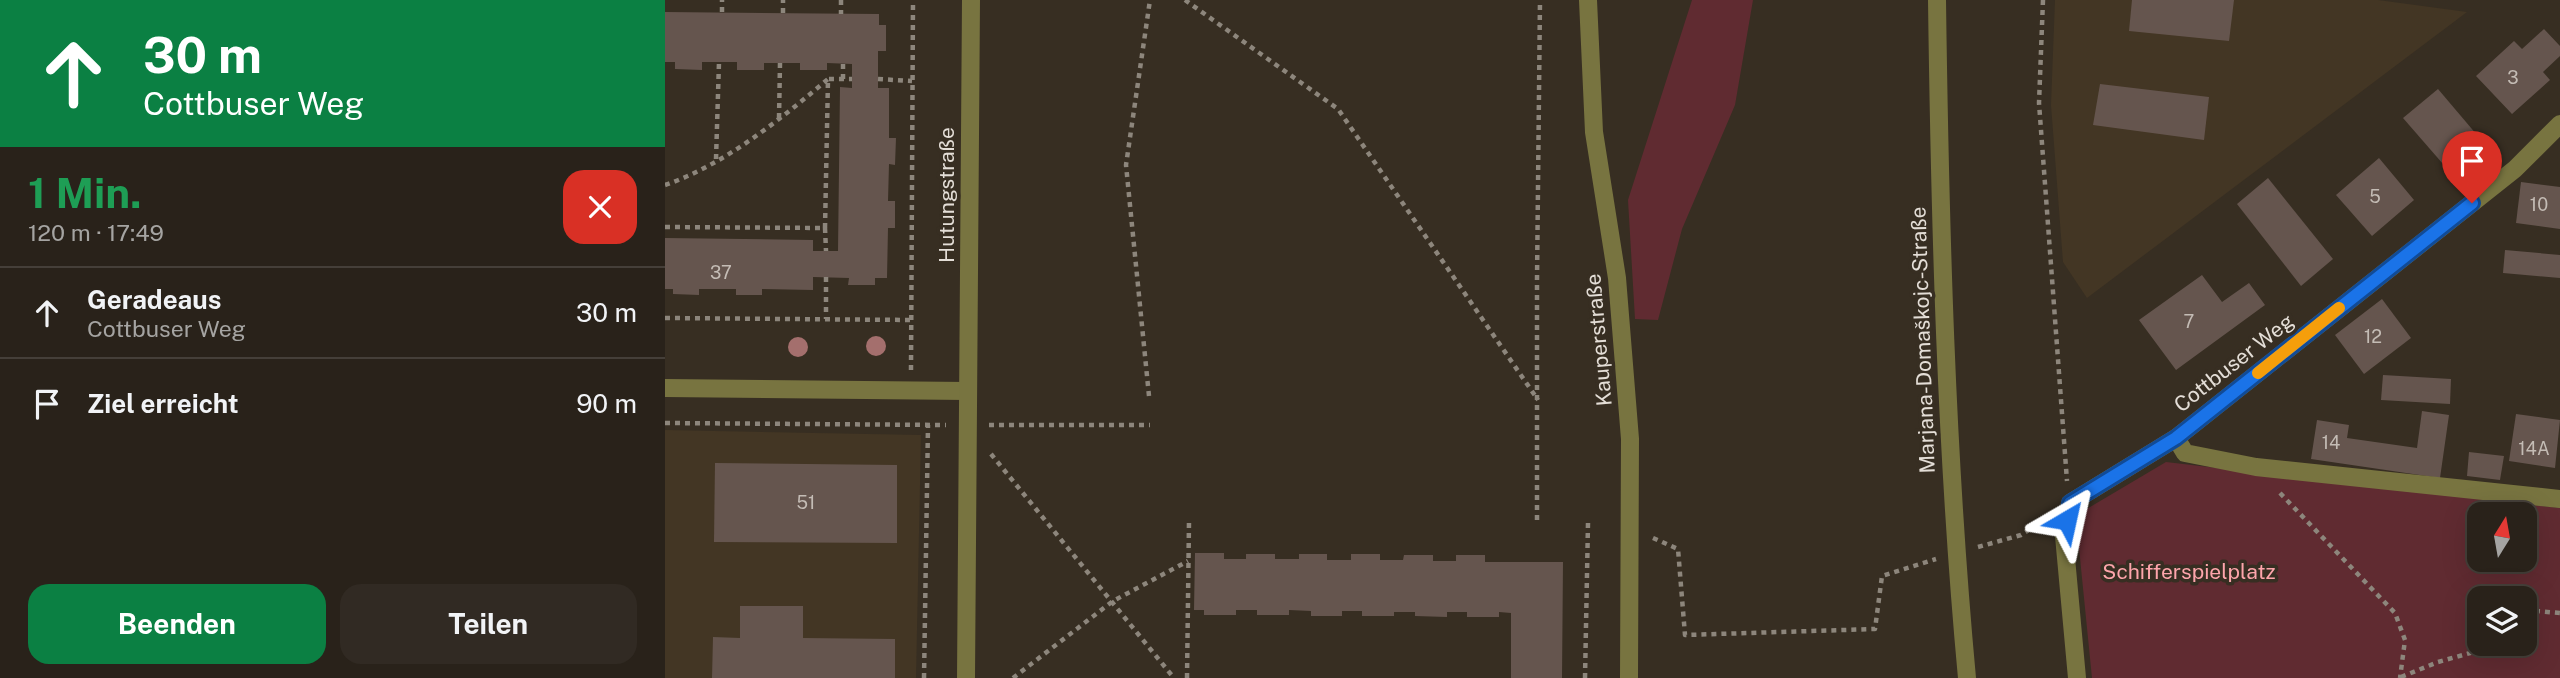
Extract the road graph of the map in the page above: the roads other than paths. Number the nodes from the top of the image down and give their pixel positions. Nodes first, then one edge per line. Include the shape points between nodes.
1 (971, 0) edge
2 (1588, 0) edge
3 (1937, 0) edge
4 (2560, 124) edge
5 (665, 388) edge
6 (968, 391) junction
7 (2176, 438) junction
8 (2560, 499) edge
9 (966, 678) edge
10 (1629, 678) edge
11 (1967, 678) edge
12 (2077, 678) edge

1 - 6 street, Hutungstraße
2 - 10 street, Kauperstraße via 1594,131 1617,278 1630,439
3 - 11 street, Marjana-Domaškojc-Straße via 1940,224 1955,553
4 - 7 street, Cottbuser Weg via 2515,169
5 - 6 street
6 - 9 street, Hutungstraße
7 - 8 street, Cottbuser Weg via 2185,453 2256,467
7 - 12 street via 2070,503 2064,536

